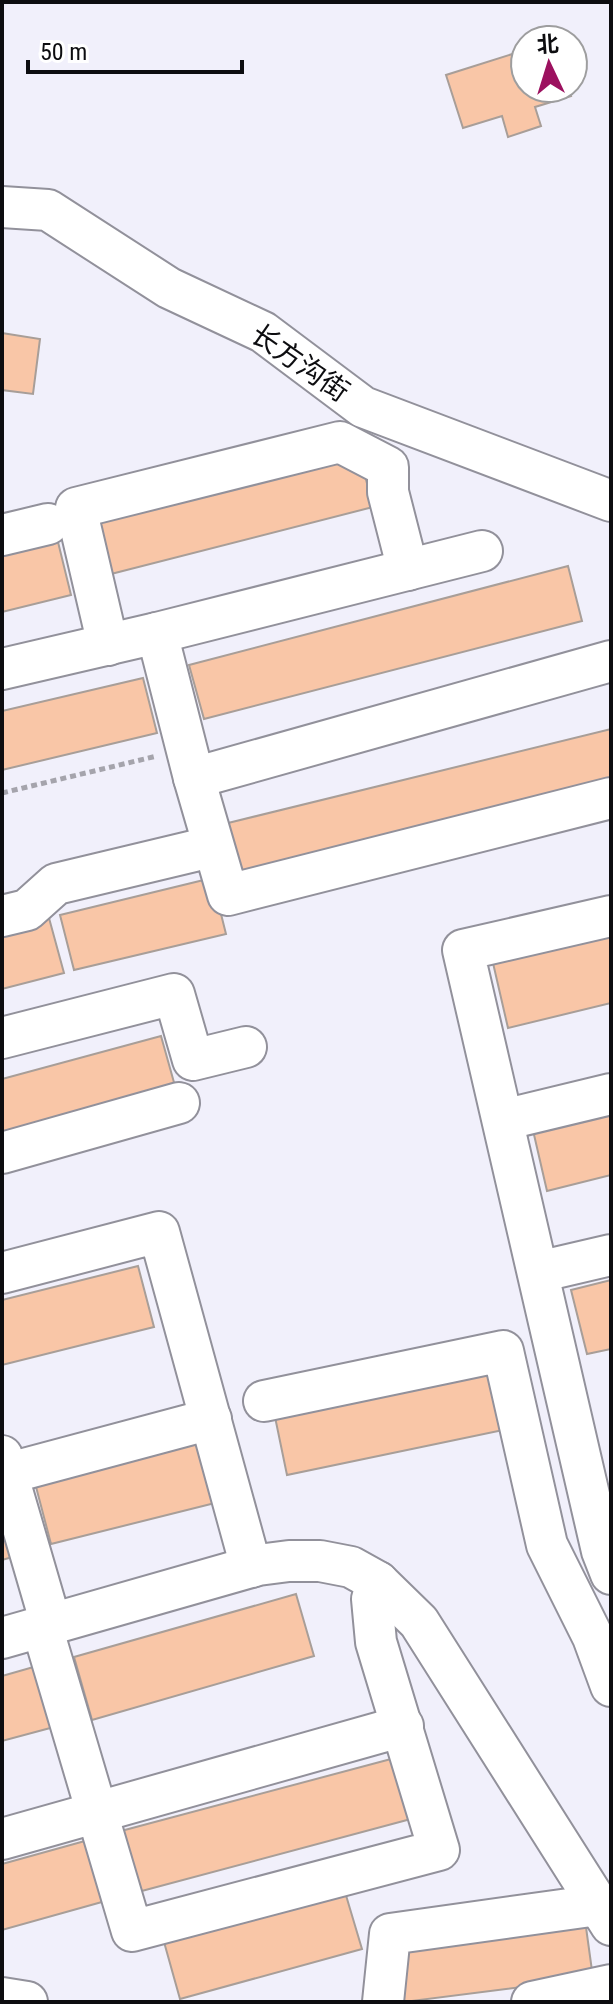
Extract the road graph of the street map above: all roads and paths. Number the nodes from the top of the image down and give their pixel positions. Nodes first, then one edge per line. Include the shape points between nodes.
1 (2, 207) edge
2 (611, 501) edge
3 (48, 524) dead end
4 (2, 535) edge
5 (482, 551) dead end
6 (408, 570) junction
7 (157, 633) junction
8 (108, 645) junction
9 (611, 661) edge
10 (2, 669) edge
11 (179, 766) junction
12 (2, 793) edge
13 (611, 798) edge
14 (194, 851) dead end
15 (2, 916) edge
16 (611, 916) edge
17 (2, 1038) edge
18 (246, 1047) dead end
19 (611, 1094) edge
20 (179, 1103) dead end
21 (503, 1120) junction
22 (2, 1153) edge
23 (611, 1255) edge
24 (538, 1272) junction
25 (2, 1273) edge
26 (264, 1401) dead end
27 (211, 1419) junction
28 (4, 1469) edge
29 (251, 1567) junction
30 (611, 1574) edge
31 (378, 1582) junction
32 (46, 1626) junction
33 (2, 1638) edge
34 (611, 1686) edge
35 (403, 1726) junction
36 (98, 1812) junction
37 (2, 1839) edge
38 (604, 1915) edge
39 (611, 1985) edge
40 (2, 1998) edge
41 (27, 2002) edge
42 (383, 2002) edge
43 (532, 2002) edge

1 - 2 street, 长方沟街 via 48,210 169,288 263,332 363,407
3 - 4 street
5 - 6 street
6 - 7 street
6 - 8 street via 388,492 388,467 340,442 76,508
7 - 8 street
7 - 11 street
8 - 10 street
9 - 11 street
11 - 12 path
11 - 13 street via 228,895
14 - 15 street via 56,884 27,910
16 - 21 street via 463,950
17 - 18 street via 174,994 193,1060
19 - 21 street
20 - 22 street
21 - 24 street
23 - 24 street
24 - 30 street
25 - 27 street via 159,1232
26 - 34 street via 503,1351 547,1545
27 - 28 street
27 - 29 street
28 - 32 street
29 - 31 street via 320,1561 351,1567
29 - 32 street
31 - 35 street via 372,1608 376,1642
31 - 38 street via 419,1622
32 - 33 street
32 - 36 street
35 - 36 street
35 - 36 street via 439,1850 132,1931
36 - 37 street
38 - 42 street via 390,1934
39 - 43 street
40 - 41 street

